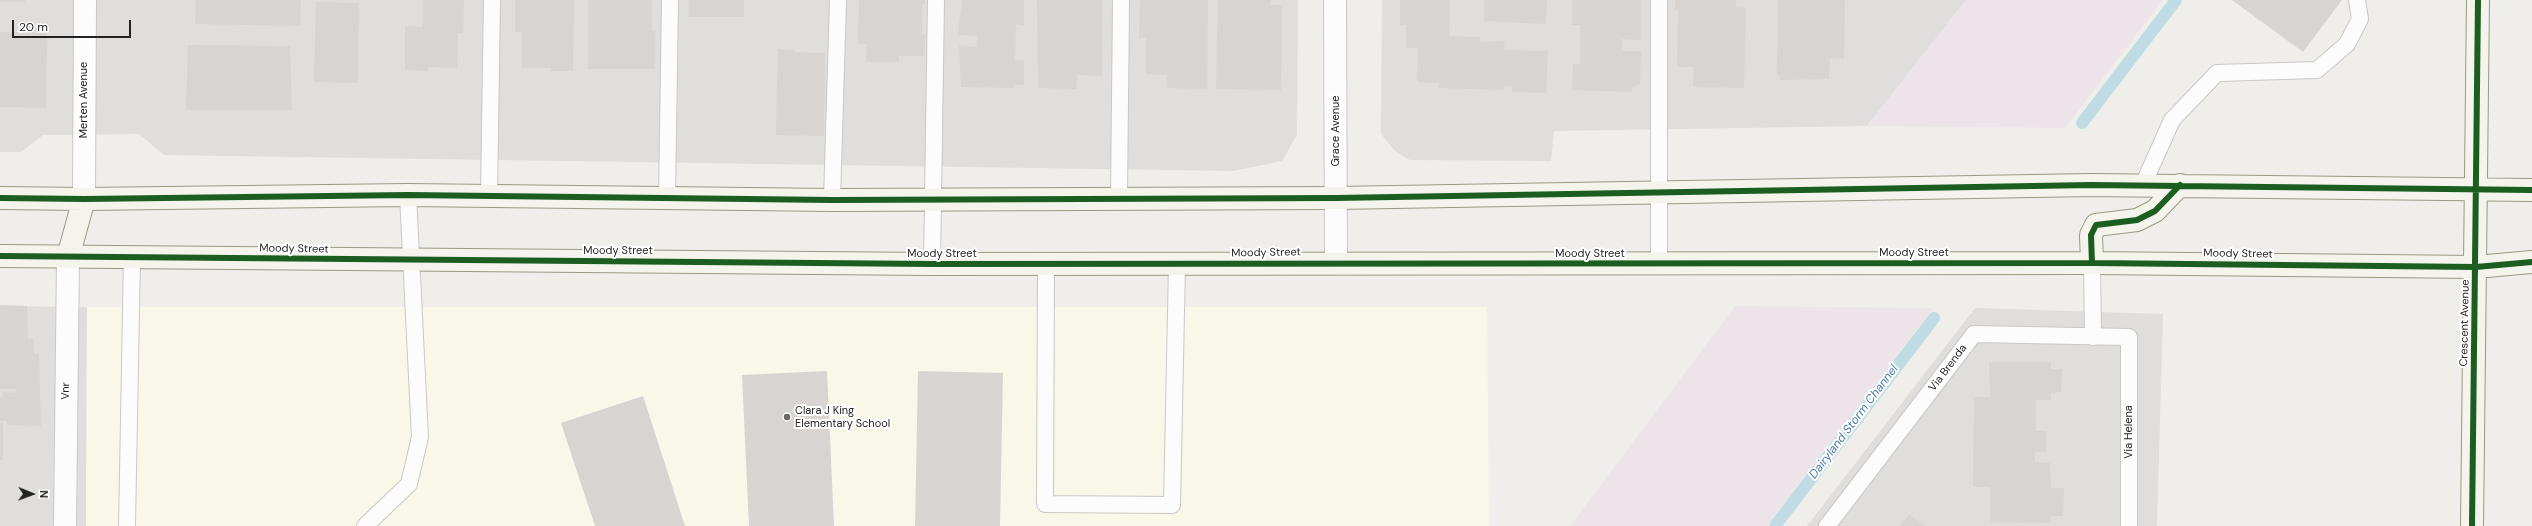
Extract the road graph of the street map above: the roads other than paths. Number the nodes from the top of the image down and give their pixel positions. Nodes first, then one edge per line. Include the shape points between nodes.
1 (85, 0) edge
2 (492, 0) edge
3 (670, 0) edge
4 (838, 0) edge
5 (936, 0) edge
6 (1121, 0) edge
7 (1335, 0) edge
8 (1659, 0) edge
9 (2357, 0) edge
10 (2478, 0) edge
11 (2143, 185) junction
12 (2180, 185) junction
13 (2477, 189) junction
14 (2532, 190) edge
15 (1658, 192) junction
16 (408, 195) junction
17 (489, 196) junction
18 (0, 198) edge
19 (668, 198) junction
20 (1119, 198) junction
21 (1336, 198) junction
22 (84, 199) junction
23 (832, 200) junction
24 (933, 200) junction
25 (0, 256) edge
26 (68, 257) junction
27 (132, 257) junction
28 (411, 260) junction
29 (1336, 262) junction
30 (2532, 262) edge
31 (2092, 263) junction
32 (932, 264) junction
33 (1046, 264) junction
34 (1177, 264) junction
35 (1659, 264) junction
36 (2476, 267) junction
37 (2092, 337) junction
38 (2129, 337) joint
39 (65, 526) edge
40 (127, 526) edge
41 (365, 526) edge
42 (1827, 526) edge
43 (2129, 526) edge
44 (2472, 526) edge

1 - 22 street, Merten Avenue
2 - 17 lane
3 - 19 lane
4 - 23 lane
5 - 24 lane
6 - 20 lane
7 - 21 street, Grace Avenue
8 - 15 lane
9 - 11 lane via 2360,19 2348,44 2317,70 2217,73 2172,120
10 - 13 main road, Crescent Avenue
11 - 12 main road
11 - 15 main road
12 - 13 main road
12 - 31 main road via 2155,211 2137,220 2096,225 2091,235
13 - 14 main road
13 - 36 main road, Crescent Avenue
15 - 21 main road
15 - 35 lane
16 - 17 main road
16 - 22 main road
16 - 28 lane
17 - 19 main road
18 - 22 main road
19 - 23 main road
20 - 21 main road
20 - 24 main road
21 - 29 street, Grace Avenue
22 - 26 main road
23 - 24 main road
24 - 32 lane
25 - 26 main road, Moody Street
26 - 27 main road, Moody Street
26 - 39 street, Vnr
27 - 28 main road, Moody Street
27 - 40 lane
28 - 32 main road, Moody Street
28 - 41 lane via 420,436 409,484
29 - 34 main road, Moody Street
29 - 35 main road, Moody Street
30 - 36 main road, Moody Street
31 - 35 main road, Moody Street
31 - 36 main road, Moody Street
31 - 37 lane
32 - 33 main road, Moody Street
33 - 34 main road, Moody Street
33 - 34 lane via 1045,504 1172,505
36 - 44 main road, Crescent Avenue
37 - 38 lane, Via Brenda
37 - 42 lane, Via Brenda via 1974,334
38 - 43 lane, Via Helena

